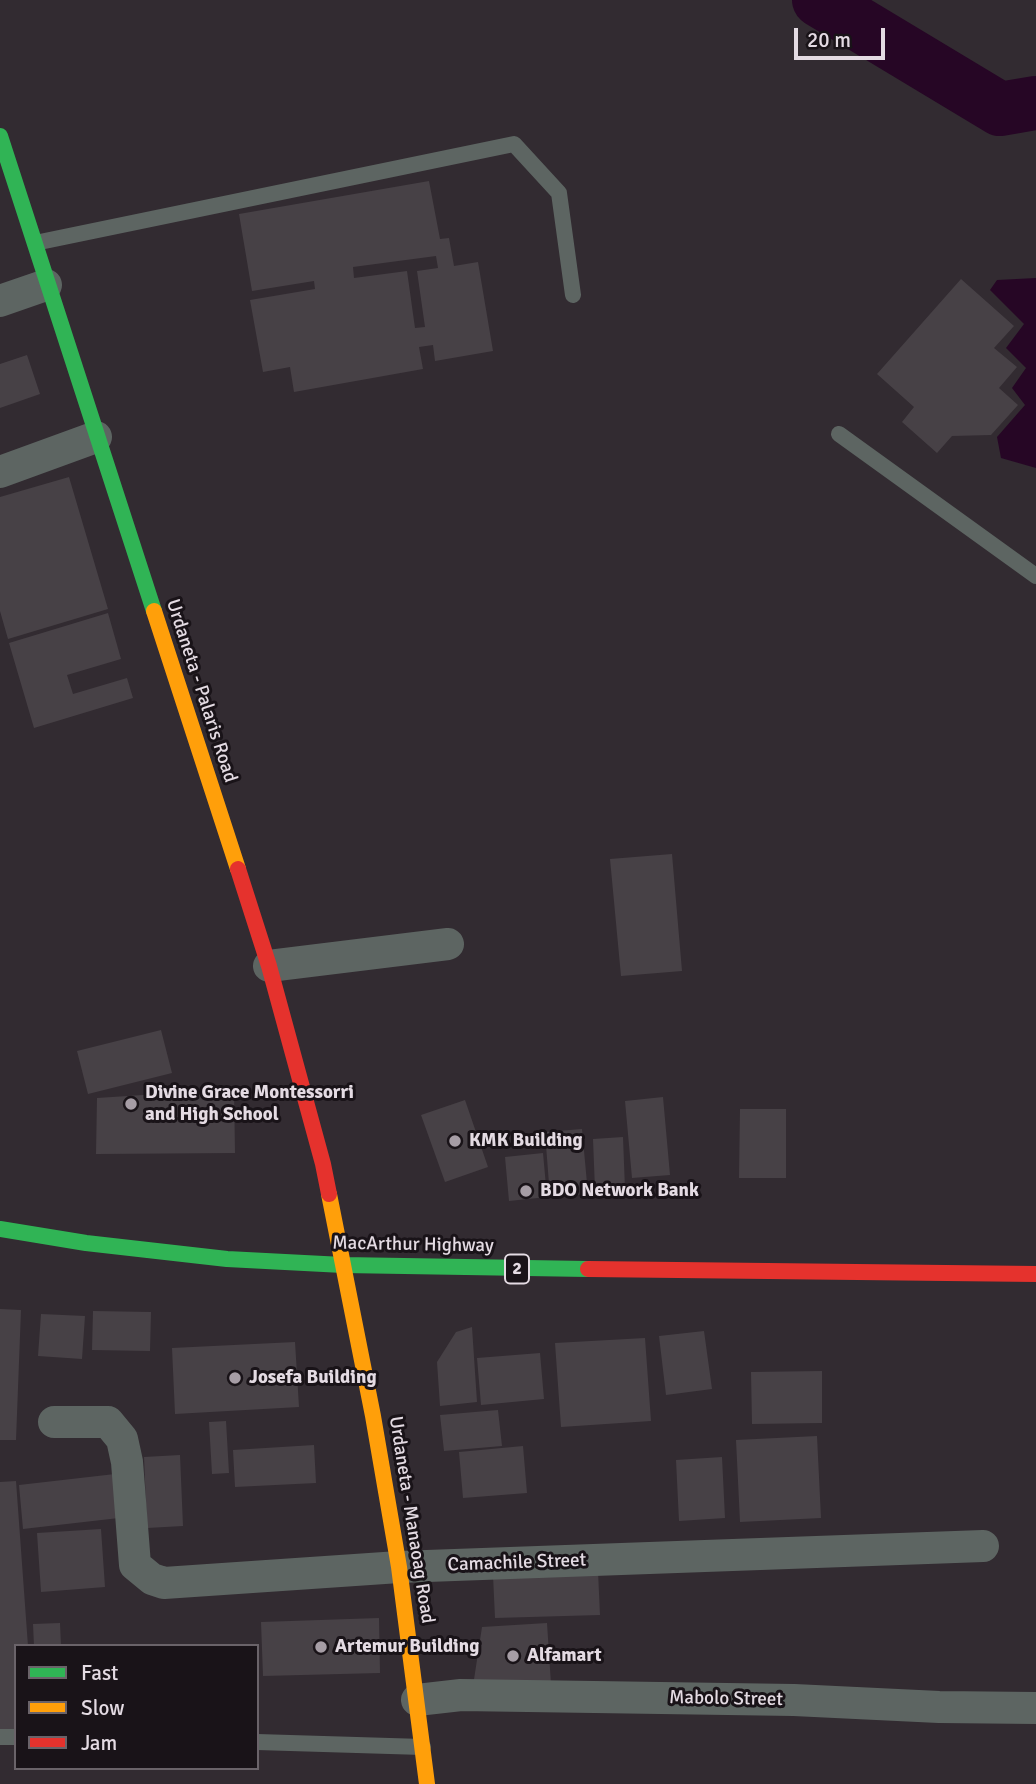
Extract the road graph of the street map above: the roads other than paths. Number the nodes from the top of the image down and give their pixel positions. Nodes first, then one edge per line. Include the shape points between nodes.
1 (0, 136) edge
2 (36, 243) junction
3 (46, 285) junction
4 (573, 295) dead end
5 (0, 301) edge
6 (839, 434) dead end
7 (96, 437) junction
8 (0, 472) edge
9 (1036, 576) edge
10 (448, 944) dead end
11 (269, 966) junction
12 (0, 1229) edge
13 (343, 1265) junction
14 (1036, 1274) edge
15 (54, 1422) dead end
16 (983, 1546) dead end
17 (399, 1567) junction
18 (417, 1700) junction
19 (1036, 1707) edge
20 (259, 1742) edge
21 (423, 1747) junction
22 (428, 1784) edge

1 - 2 main road, Urdaneta - Palaris Road
2 - 3 main road, Urdaneta - Palaris Road
2 - 4 lane via 514,144 559,193
3 - 5 street
3 - 7 main road, Urdaneta - Palaris Road
6 - 9 lane
7 - 8 street
7 - 11 main road, Urdaneta - Palaris Road
10 - 11 street
11 - 13 main road, Urdaneta - Palaris Road via 323,1164
12 - 13 main road, MacArthur Highway / 2 via 227,1259
13 - 14 main road, MacArthur Highway / 2
13 - 17 main road, Urdaneta - Manaoag Road
15 - 17 street, Camachile Street via 108,1422 122,1439 135,1565 152,1579 164,1583
16 - 17 street, Camachile Street
17 - 18 main road, Urdaneta - Manaoag Road
18 - 19 street, Mabolo Street via 475,1695
18 - 21 main road, Urdaneta - Manaoag Road
20 - 21 lane
21 - 22 main road, Urdaneta - Manaoag Road

